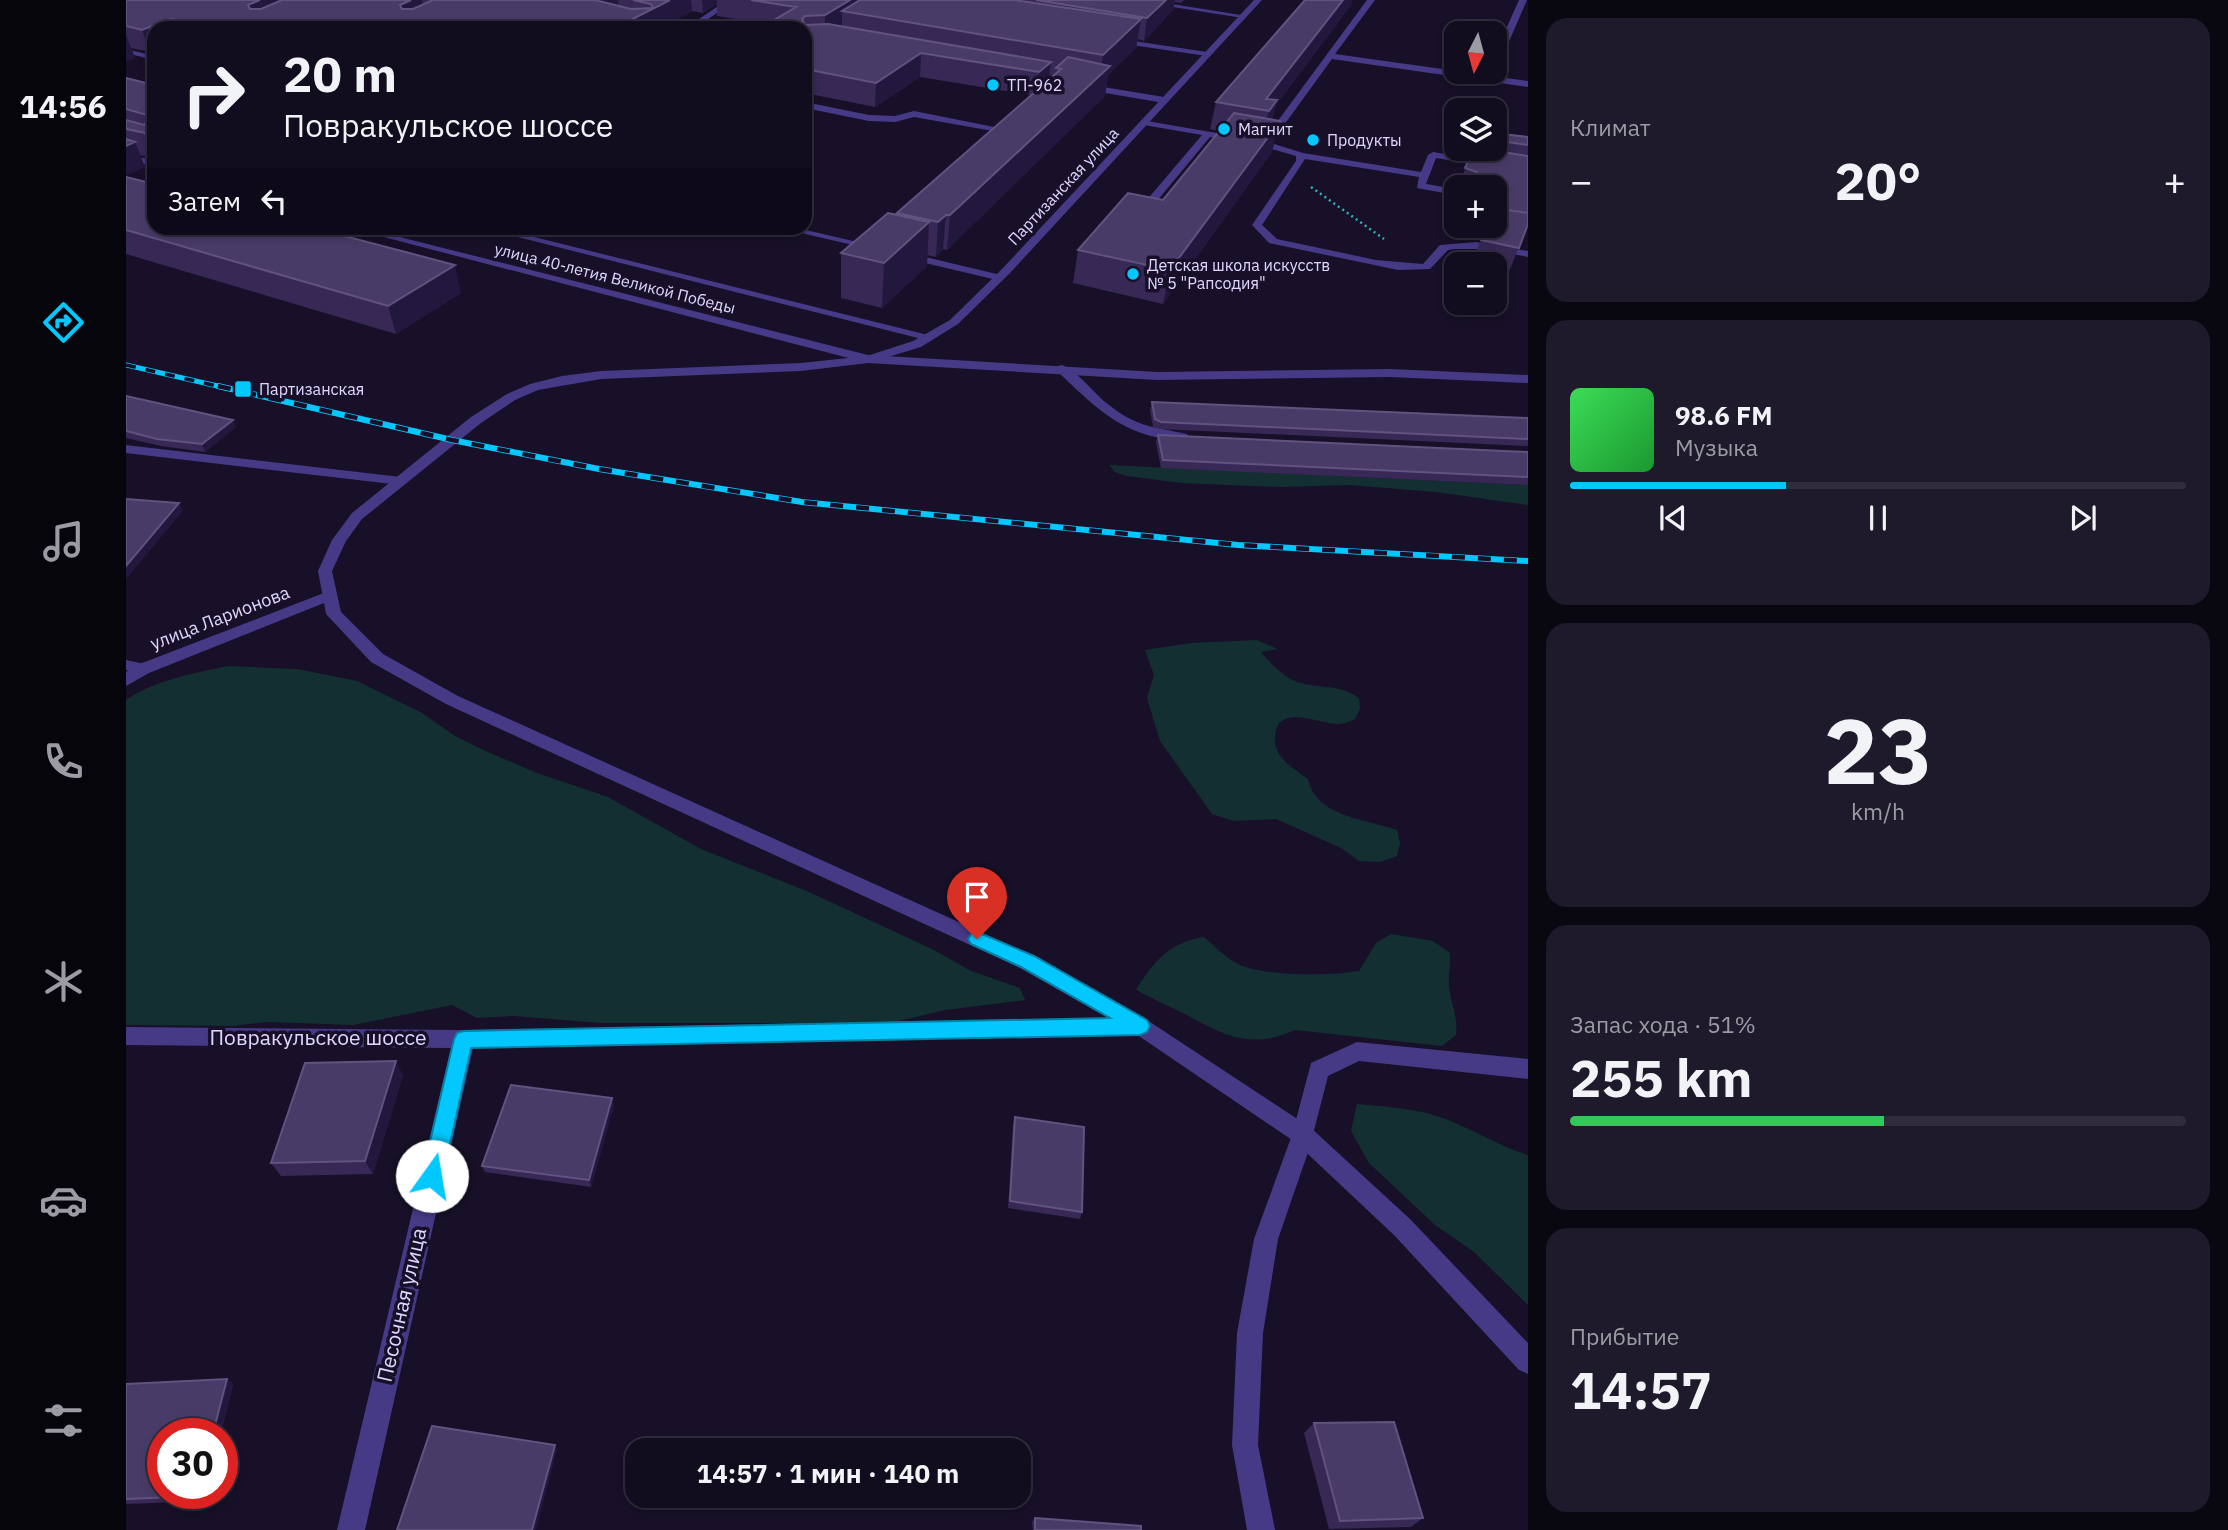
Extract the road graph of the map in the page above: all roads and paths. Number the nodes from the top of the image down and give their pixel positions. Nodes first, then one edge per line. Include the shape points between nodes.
1 (732, 0) edge
2 (1132, 0) edge
3 (1258, 0) edge
4 (1523, 0) edge
5 (1357, 2) dead end
6 (1369, 2) edge
7 (1243, 16) junction
8 (700, 21) edge
9 (1507, 37) edge
10 (1104, 38) edge
11 (126, 51) edge
12 (1207, 54) junction
13 (147, 56) edge
14 (1330, 56) junction
15 (1444, 69) edge
16 (1507, 79) edge
17 (1528, 84) edge
18 (1072, 85) edge
19 (1164, 100) junction
20 (812, 106) edge
21 (1014, 122) edge
22 (1144, 122) junction
23 (1004, 130) junction
24 (1208, 134) junction
25 (994, 139) edge
26 (1265, 144) junction
27 (1300, 155) junction
28 (126, 156) edge
29 (147, 162) edge
30 (1528, 170) edge
31 (1293, 173) junction
32 (1425, 175) junction
33 (1444, 190) edge
34 (1136, 220) edge
35 (812, 234) edge
36 (381, 235) edge
37 (515, 235) edge
38 (884, 238) edge
39 (874, 247) junction
40 (1528, 254) edge
41 (1424, 268) junction
42 (997, 277) junction
43 (930, 337) junction
44 (868, 359) junction
45 (1062, 369) junction
46 (1528, 379) edge
47 (1199, 438) edge
48 (126, 449) edge
49 (401, 481) junction
50 (329, 596) junction
51 (134, 667) edge
52 (126, 680) edge
53 (1140, 1026) junction
54 (126, 1036) edge
55 (464, 1039) junction
56 (1528, 1069) edge
57 (1303, 1135) junction
58 (1528, 1361) edge
59 (351, 1530) edge
60 (1261, 1530) edge

1 - 8 street
2 - 7 street
3 - 7 street, Партизанская улица
4 - 9 street
5 - 6 street
6 - 14 street
7 - 12 street, Партизанская улица
10 - 12 street
11 - 13 street
12 - 19 street, Партизанская улица
14 - 15 street
14 - 26 street
16 - 17 street
18 - 19 street
19 - 22 street, Партизанская улица
20 - 23 street via 869,118 914,114
21 - 23 street
22 - 24 street
22 - 42 street, Партизанская улица
23 - 25 street
24 - 26 street
24 - 34 street
26 - 27 street
27 - 31 street
27 - 32 street
28 - 29 street
30 - 32 street via 1433,155
31 - 41 path
31 - 41 street via 1257,225 1273,241 1401,268
32 - 33 street via 1420,186
35 - 39 street
36 - 44 street, улица 40-летия Великой Победы
37 - 43 street
38 - 39 street
39 - 42 street
40 - 41 street via 1458,244 1444,247
42 - 43 street, Партизанская улица via 954,322
43 - 44 street, Партизанская улица
44 - 45 street
44 - 49 street via 801,368 562,380 511,397
45 - 46 street via 1157,376 1390,373
45 - 47 street via 1115,419 1158,436
48 - 49 street
49 - 50 street via 357,516 340,540 325,571
50 - 51 street, улица Ларионова
50 - 53 street via 334,614 377,658 452,700 1027,962
51 - 52 street, улица Ларионова
53 - 55 street, Повракульское шоссе
53 - 57 street
54 - 55 street, Повракульское шоссе
55 - 59 street, Песочная улица
56 - 57 street via 1357,1051 1319,1070
57 - 58 street via 1402,1227
57 - 60 street via 1266,1239 1250,1333 1245,1445

